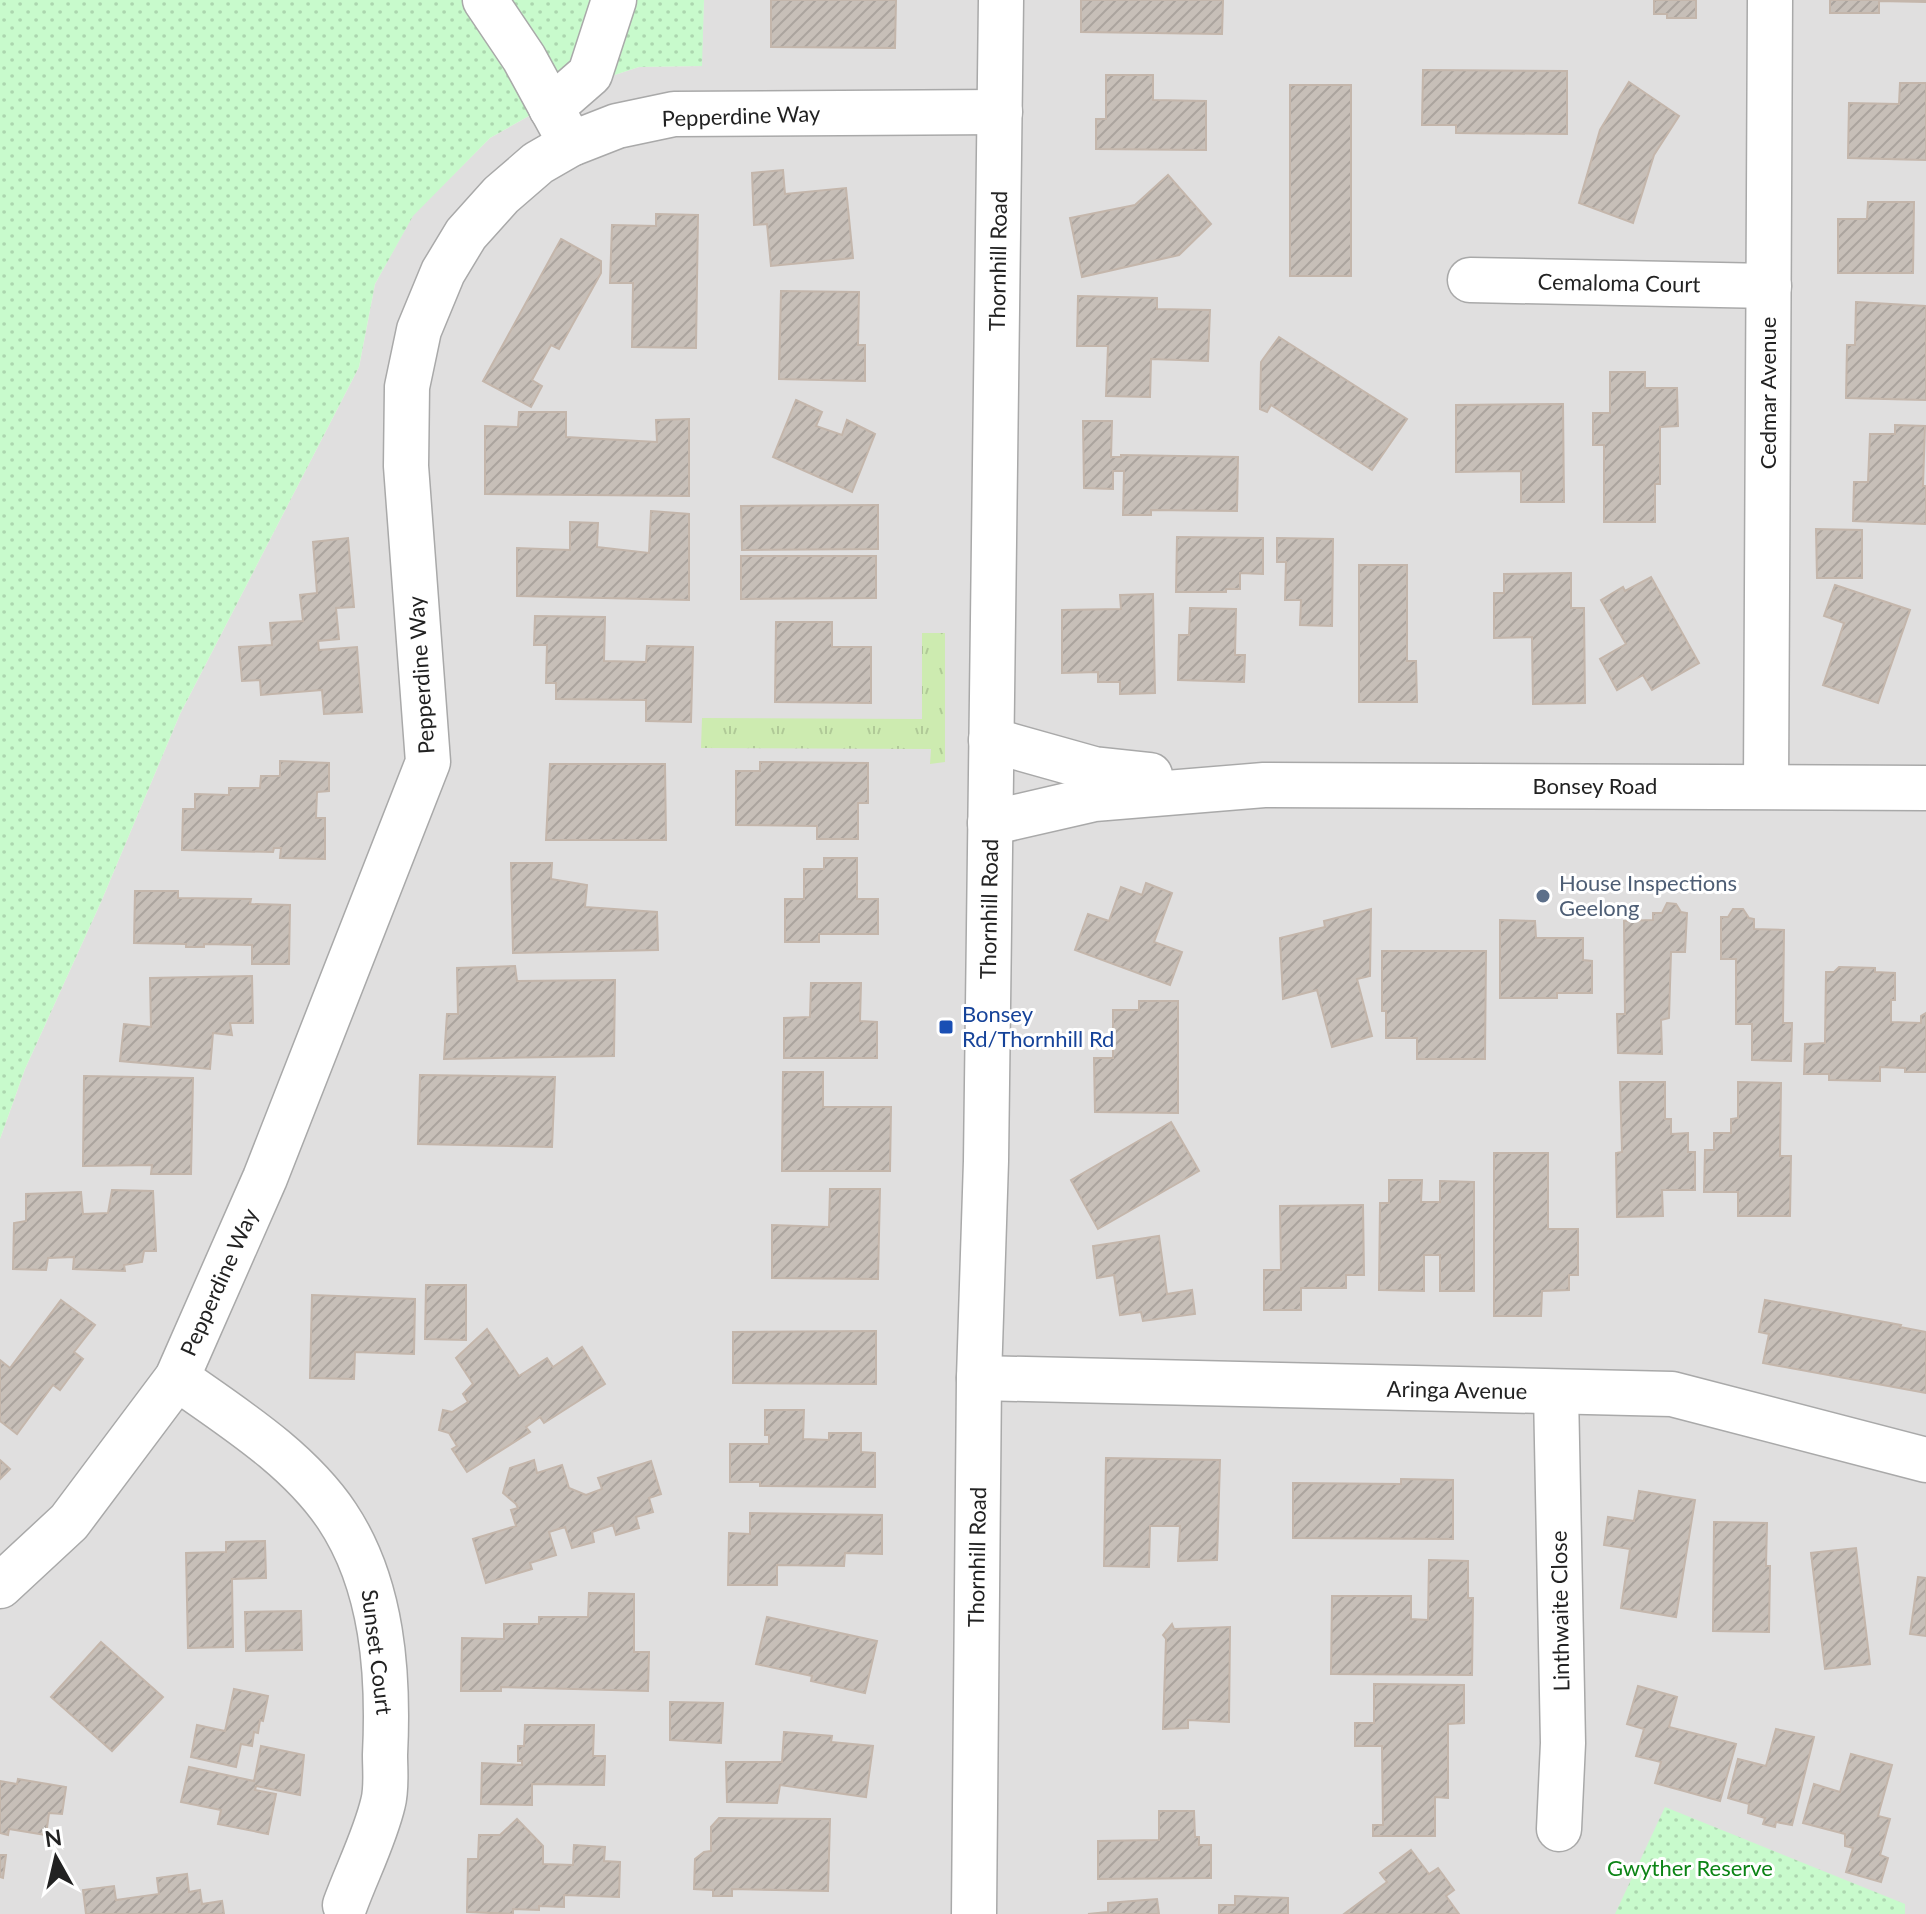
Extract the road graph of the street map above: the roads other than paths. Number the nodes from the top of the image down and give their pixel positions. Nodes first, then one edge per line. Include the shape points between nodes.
1 (485, 0) edge
2 (614, 0) edge
3 (1001, 0) edge
4 (1770, 0) edge
5 (1000, 112) junction
6 (561, 126) junction
7 (1470, 280) dead end
8 (1769, 286) junction
9 (991, 740) junction
10 (1264, 785) junction
11 (1766, 786) junction
12 (1926, 788) edge
13 (990, 823) junction
14 (177, 1378) junction
15 (979, 1378) junction
16 (1556, 1392) junction
17 (1926, 1460) edge
18 (0, 1586) edge
19 (1559, 1829) dead end
20 (345, 1905) dead end
21 (974, 1914) edge

1 - 6 street
2 - 6 street via 590,74
3 - 5 street, Thornhill Road
4 - 8 street, Cedmar Avenue
5 - 6 street, Pepperdine Way via 674,114 617,126
5 - 9 street, Thornhill Road
6 - 14 street, Pepperdine Way via 538,163 466,234 419,330 407,387 406,466 428,762 265,1178
7 - 8 street, Cemaloma Court
8 - 11 street, Cedmar Avenue
9 - 10 street, Bonsey Road via 1094,769
9 - 13 street, Thornhill Road
10 - 11 street, Bonsey Road
10 - 13 street, Bonsey Road via 1094,799
11 - 12 street, Bonsey Road
13 - 15 street, Thornhill Road
14 - 18 street, Pepperdine Way via 69,1522
14 - 20 street, Sunset Court via 294,1467 336,1514 362,1560 376,1609 388,1699 383,1802
15 - 16 street, Aringa Avenue
15 - 21 street, Thornhill Road
16 - 17 street, Aringa Avenue via 1672,1394
16 - 19 street, Linthwaite Close via 1563,1743

